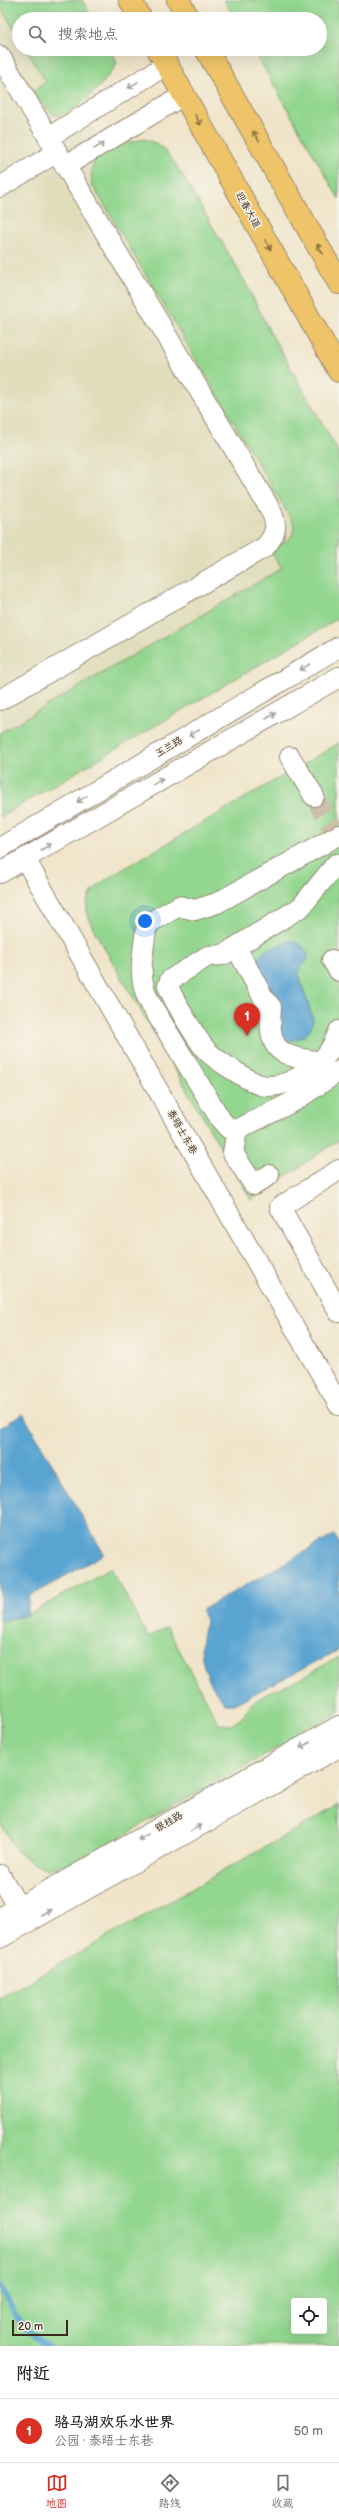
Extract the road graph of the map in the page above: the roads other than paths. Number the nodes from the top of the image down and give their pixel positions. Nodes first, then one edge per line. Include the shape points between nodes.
1 (130, 0) edge
2 (178, 0) edge
3 (137, 12) edge
4 (185, 12) edge
5 (0, 56) edge
6 (210, 56) edge
7 (162, 57) edge
8 (184, 95) junction
9 (57, 152) junction
10 (0, 187) edge
11 (339, 283) edge
12 (339, 371) edge
13 (339, 647) edge
14 (339, 677) edge
15 (0, 700) edge
16 (290, 757) dead end
17 (314, 796) tunnel mouth
18 (333, 835) edge
19 (0, 848) edge
20 (25, 859) junction
21 (337, 867) edge
22 (0, 874) edge
23 (236, 947) junction
24 (339, 1031) edge
25 (331, 1067) edge
26 (237, 1130) junction
27 (339, 1170) edge
28 (270, 1175) dead end
29 (339, 1312) edge
30 (339, 1405) edge
31 (339, 1726) edge
32 (339, 1747) edge
33 (0, 1875) edge
34 (23, 1915) junction
35 (0, 1918) edge
36 (0, 1938) edge

1 - 3 main road
2 - 4 main road
5 - 9 street
11 -> 6 main road
7 - 8 main road, 迎春大道
7 -> 9 street
9 -> 8 street
8 -> 12 main road, 迎春大道
9 - 10 street
9 - 15 street via 270,509 276,521 276,532 265,547
13 -> 19 street, 玉兰路
20 -> 14 street
16 - 17 street
18 - 21 street
18 - 26 street via 217,903 195,910 178,906 147,924 141,973 145,994 221,1120 228,1128
20 - 22 street
20 - 30 street, 泰晤士东巷
21 - 23 street via 301,908
23 - 25 street via 271,1007 272,1039 279,1049 291,1057
23 - 25 street via 223,955 208,956 170,980 168,986 208,1053 260,1085 274,1086 286,1083
24 - 25 street via 330,1052
25 - 26 street via 296,1100
26 - 28 street via 233,1153 254,1185
27 - 29 street via 280,1207
31 -> 34 street, 银桂路
34 -> 32 street, 银桂路
33 - 34 street
34 - 35 street, 银桂路
34 - 36 street, 银桂路

